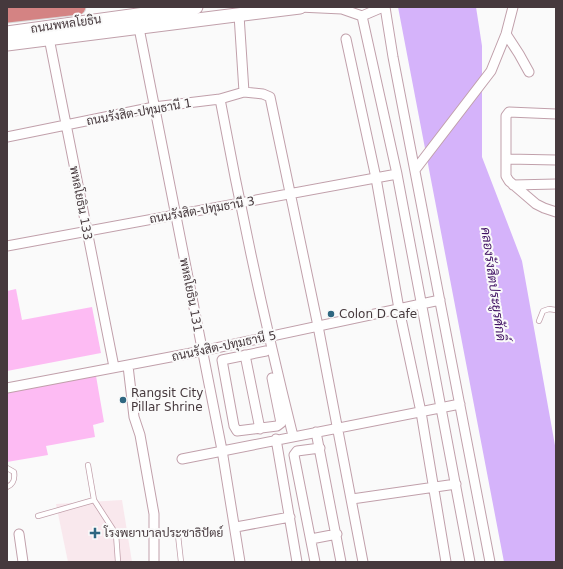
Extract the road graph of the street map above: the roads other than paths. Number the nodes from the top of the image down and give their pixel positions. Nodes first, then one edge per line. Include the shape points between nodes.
1 (78, 7) edge
2 (196, 7) edge
3 (300, 7) edge
4 (384, 7) edge
5 (513, 7) edge
6 (7, 15) edge
7 (239, 15) junction
8 (362, 16) junction
9 (138, 28) junction
10 (7, 32) edge
11 (506, 34) junction
12 (49, 38) junction
13 (346, 39) dead end
14 (7, 44) edge
15 (529, 72) dead end
16 (244, 92) junction
17 (220, 99) junction
18 (154, 107) junction
19 (556, 114) edge
20 (66, 125) junction
21 (7, 137) edge
22 (506, 159) junction
23 (556, 160) edge
24 (416, 170) junction
25 (397, 174) junction
26 (376, 178) junction
27 (556, 184) edge
28 (513, 185) junction
29 (291, 194) junction
30 (239, 204) junction
31 (556, 212) edge
32 (175, 215) junction
33 (87, 232) junction
34 (7, 246) edge
35 (440, 300) junction
36 (423, 304) junction
37 (399, 309) junction
38 (556, 310) edge
39 (538, 321) dead end
40 (318, 326) junction
41 (265, 338) junction
42 (202, 351) junction
43 (266, 351) junction
44 (245, 355) junction
45 (128, 366) junction
46 (114, 367) junction
47 (7, 388) edge
48 (460, 404) junction
49 (442, 408) junction
50 (421, 412) junction
51 (337, 428) junction
52 (260, 429) junction
53 (316, 432) junction
54 (293, 436) junction
55 (276, 439) junction
56 (320, 448) junction
57 (222, 450) junction
58 (182, 459) dead end
59 (88, 465) dead end
60 (7, 468) edge
61 (456, 484) junction
62 (7, 487) edge
63 (435, 488) junction
64 (352, 499) junction
65 (94, 500) junction
66 (38, 516) dead end
67 (290, 517) junction
68 (236, 527) junction
69 (19, 534) dead end
70 (337, 534) junction
71 (154, 535) junction
72 (311, 539) junction
73 (23, 562) edge
74 (118, 562) edge
75 (154, 562) edge
76 (181, 562) edge
77 (240, 562) edge
78 (297, 562) edge
79 (315, 562) edge
80 (341, 562) edge
81 (363, 562) edge
82 (446, 562) edge
83 (470, 562) edge
84 (490, 562) edge

1 - 6 highway, ถนนพหลโยธิน
2 - 10 main road, ถนนพหลโยธิน
3 - 7 main road
3 - 8 street via 342,9
4 - 8 street
4 - 24 street
5 - 11 street
7 - 9 main road
7 - 16 street
8 - 25 street
9 - 12 main road
9 - 18 street, พหลโยธิน 131
11 - 15 street
11 - 24 street via 491,71
12 - 14 main road
12 - 20 street, พหลโยธิน 133
13 - 26 street
16 - 17 street, ถนนรังสิต-ปทุมธานี 1
16 - 29 street, ถนนรังสิต-ปทุมธานี 1 via 270,97
17 - 18 street, ถนนรังสิต-ปทุมธานี 1
17 - 30 street
18 - 20 street, ถนนรังสิต-ปทุมธานี 1
18 - 32 street, พหลโยธิน 131
19 - 22 street via 509,112 506,116
20 - 21 street, ถนนรังสิต-ปทุมธานี 1
20 - 33 street, พหลโยธิน 133
22 - 23 street
22 - 28 street via 506,176
24 - 35 street
25 - 26 street, ถนนรังสิต-ปทุมธานี 3
25 - 36 street
26 - 29 street, ถนนรังสิต-ปทุมธานี 3
26 - 37 street
27 - 28 street
28 - 31 street via 540,206
29 - 30 street, ถนนรังสิต-ปทุมธานี 3
29 - 40 street
30 - 32 street, ถนนรังสิต-ปทุมธานี 3
30 - 41 street
32 - 33 street, ถนนรังสิต-ปทุมธานี 3
32 - 42 street, พหลโยธิน 131
33 - 34 street, ถนนรังสิต-ปทุมธานี 3
33 - 46 street, พหลโยธิน 133
35 - 36 street, ถนนรังสิต-ปทุมธานี 5
35 - 48 street
36 - 37 street, ถนนรังสิต-ปทุมธานี 5
36 - 49 street
37 - 40 street, ถนนรังสิต-ปทุมธานี 5
37 - 50 street
38 - 39 lane via 543,311
40 - 41 street, ถนนรังสิต-ปทุมธานี 5
40 - 51 street
41 - 42 street, ถนนรังสิต-ปทุมธานี 5
41 - 43 street
41 - 54 street
42 - 45 street, ถนนรังสิต-ปทุมธานี 5
42 - 57 street, พหลโยธิน 131
43 - 44 street
43 - 52 street via 282,419 277,426
44 - 52 street
44 - 52 street via 222,360 234,426 242,431
45 - 46 street, ถนนรังสิต-ปทุมธานี 5
45 - 71 street via 134,416 140,435 154,514
46 - 47 street, ถนนรังสิต-ปทุมธานี 5
48 - 49 street
48 - 84 street
49 - 50 street
49 - 61 street
50 - 51 street
50 - 63 street
51 - 53 street
51 - 64 street
53 - 54 street
53 - 56 street
54 - 55 street
55 - 57 street
55 - 67 street
56 - 70 street
56 - 72 street via 297,451 294,455
57 - 58 street
57 - 68 street, พหลโยธิน 131
59 - 65 lane
60 - 62 lane via 14,472 15,479 12,485
61 - 63 street
61 - 83 street
63 - 64 street
63 - 82 street
64 - 81 street
65 - 66 lane
65 - 74 lane via 116,534
67 - 68 street
67 - 78 street
68 - 77 street, พหลโยธิน 131
69 - 73 street
70 - 72 street
70 - 80 street
71 - 75 street
71 - 76 lane via 172,532 178,535
72 - 79 street

